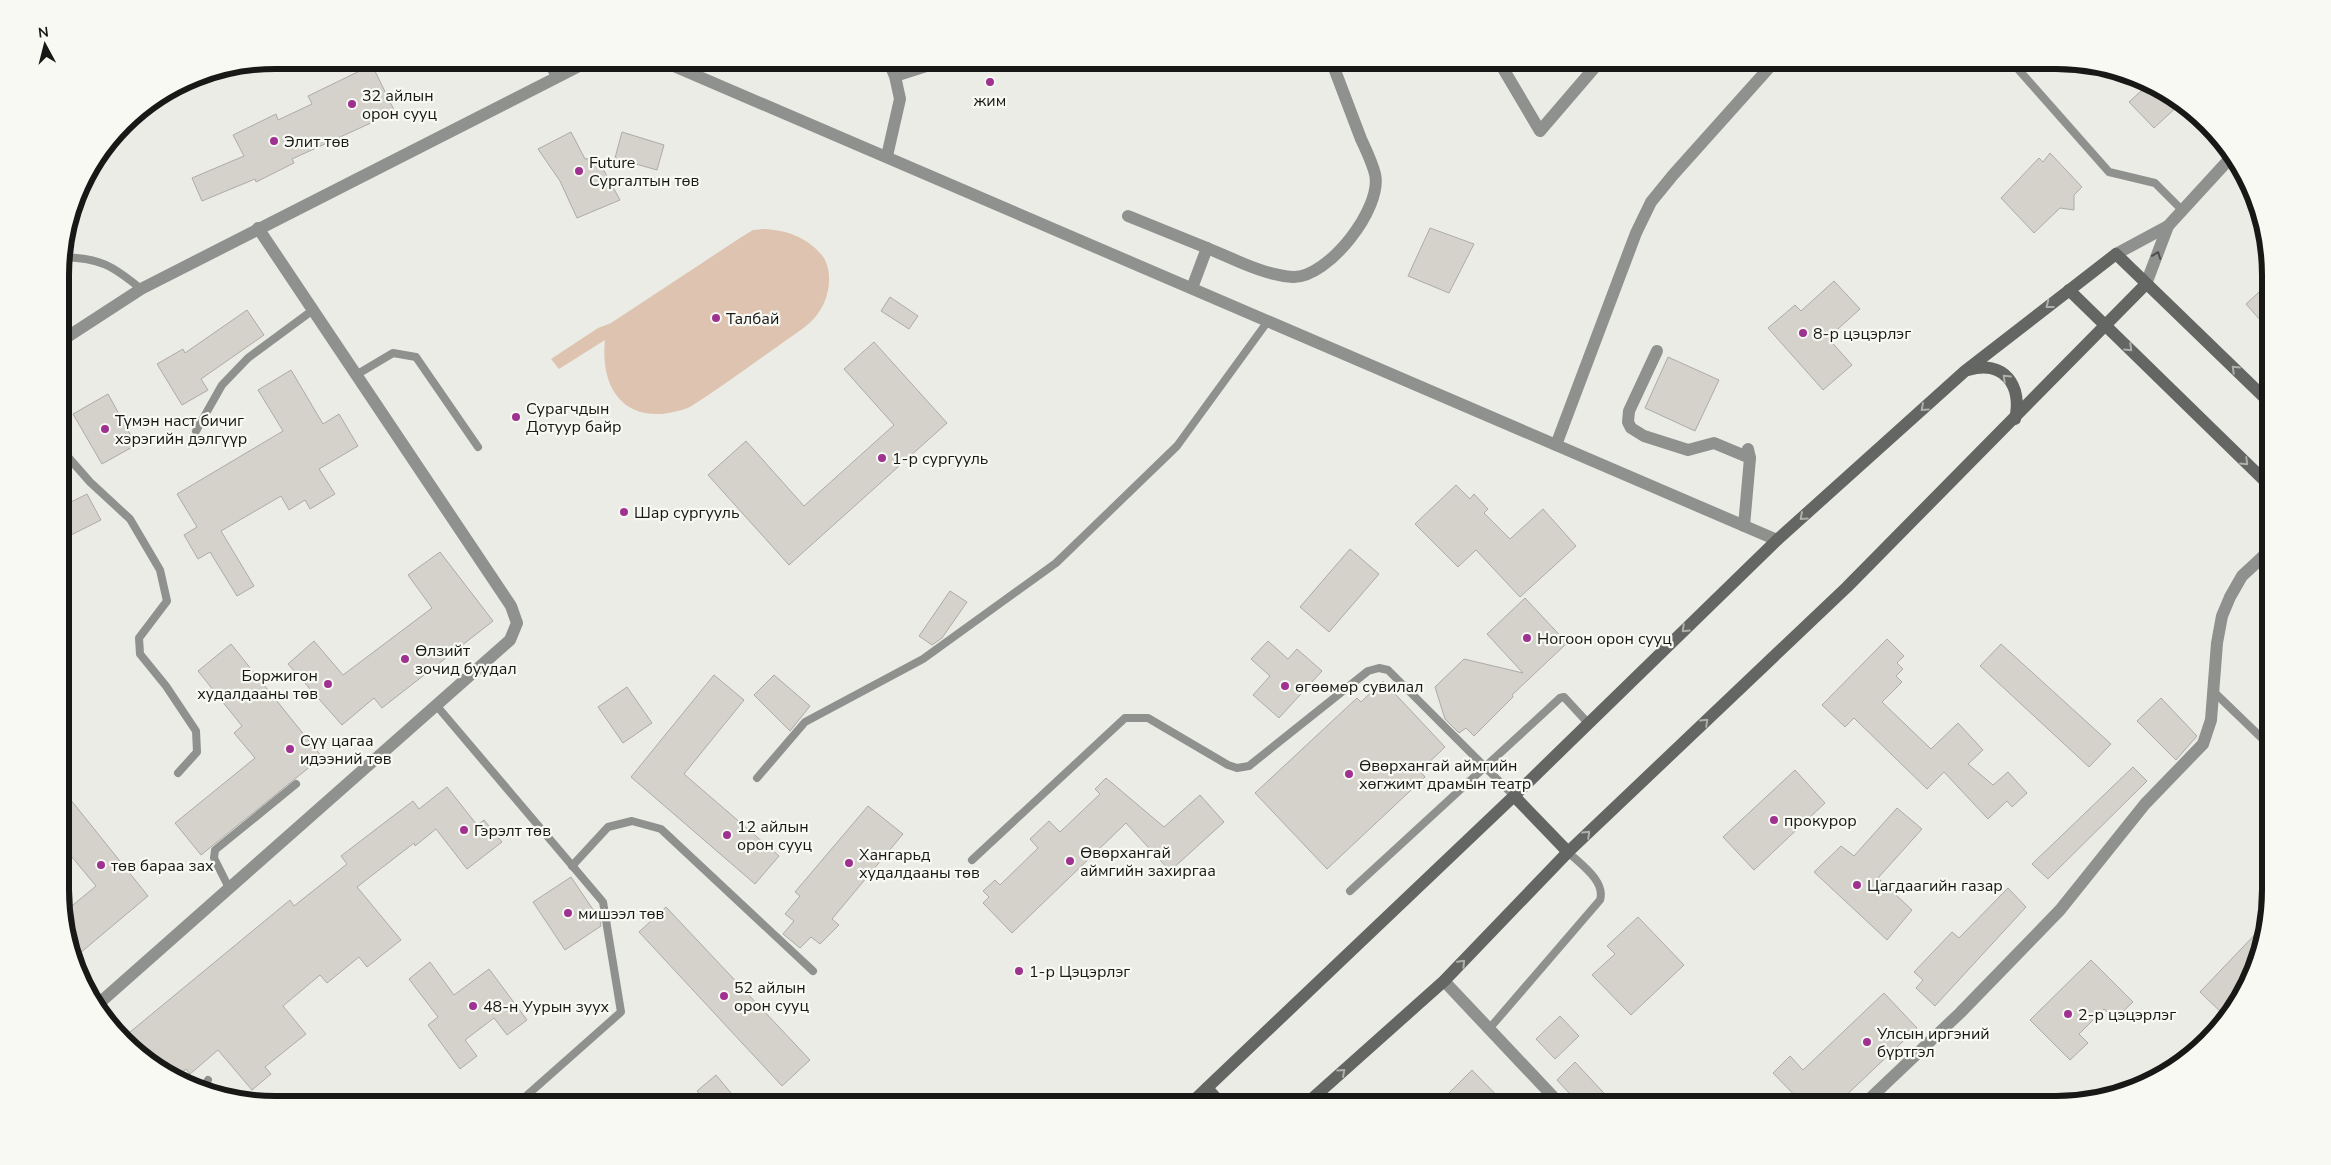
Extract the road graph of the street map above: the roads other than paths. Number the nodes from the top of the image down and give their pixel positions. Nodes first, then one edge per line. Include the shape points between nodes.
1 (551, 69) edge
2 (573, 69) edge
3 (681, 69) edge
4 (892, 69) edge
5 (917, 69) edge
6 (1335, 69) edge
7 (1503, 69) edge
8 (1593, 69) edge
9 (1768, 69) edge
10 (2018, 69) edge
11 (895, 76) junction
12 (555, 78) junction
13 (886, 156) junction
14 (2228, 160) edge
15 (2182, 210) junction
16 (1128, 216) dead end
17 (2168, 226) junction
18 (258, 228) junction
19 (1207, 248) junction
20 (2116, 254) junction
21 (70, 257) edge
22 (2146, 284) junction
23 (1192, 288) junction
24 (141, 289) junction
25 (2069, 290) junction
26 (313, 310) junction
27 (1268, 321) junction
28 (2106, 326) junction
29 (69, 336) edge
30 (1657, 351) dead end
31 (1965, 371) junction
32 (356, 375) junction
33 (2262, 391) edge
34 (2015, 419) junction
35 (196, 431) dead end
36 (1556, 445) junction
37 (478, 447) dead end
38 (69, 458) edge
39 (2262, 478) edge
40 (1744, 526) junction
41 (1777, 540) junction
42 (2262, 557) edge
43 (2214, 692) junction
44 (436, 705) junction
45 (1588, 724) junction
46 (2262, 738) edge
47 (1484, 767) junction
48 (178, 773) dead end
49 (757, 778) dead end
50 (296, 784) dead end
51 (1514, 796) junction
52 (1568, 852) junction
53 (972, 860) dead end
54 (572, 866) junction
55 (229, 888) junction
56 (1350, 891) dead end
57 (813, 971) dead end
58 (1444, 981) junction
59 (101, 1002) edge
60 (1489, 1029) junction
61 (208, 1080) dead end
62 (205, 1084) edge
63 (1207, 1088) junction
64 (526, 1096) edge
65 (1199, 1096) edge
66 (1214, 1096) edge
67 (1315, 1096) edge
68 (1552, 1096) edge
69 (1872, 1096) edge

1 - 12 lane
2 - 12 street
3 - 13 street
4 - 11 street
5 - 11 street
6 - 19 street via 1376,176 1371,203 1351,239 1319,268 1295,277 1262,271
7 - 8 street via 1540,131
9 - 36 street via 1651,202
10 - 15 lane via 2109,172 2155,183
11 - 13 street via 900,99
12 - 18 street
13 - 23 street
14 - 15 street
15 - 17 street
16 - 19 street
17 - 20 street
22 -> 17 street
18 - 24 street
18 - 26 street
19 - 23 street
20 - 22 main road
20 - 25 main road
21 - 24 lane via 87,258 115,267
22 - 28 main road
33 -> 22 main road
23 - 27 street
24 - 29 street
25 - 28 main road
25 -> 31 main road
26 - 32 street
26 - 35 lane via 248,358 222,384
27 - 36 street
27 - 49 lane via 1177,446 1056,564 923,659 805,722
28 - 34 main road
28 -> 39 main road
30 - 40 street via 1629,411 1628,422 1631,428 1644,436 1683,449 1697,449 1714,442 1749,453
34 -> 31 main road via 2019,404 2016,390 2007,377 1995,369 1979,366
31 -> 41 main road
32 - 37 lane via 394,352 416,357
32 - 44 street via 511,606 517,623 510,640
52 -> 34 main road via 1847,587
36 - 40 street
38 - 48 lane via 130,519 160,570 167,601 139,638 140,654 196,731 197,752
40 - 41 street
41 -> 45 main road
42 - 43 street via 2242,576 2222,616 2216,643
43 - 46 lane
43 - 69 street via 2211,720 2203,744 2145,804 2060,910 1960,1013
44 - 54 lane
44 - 55 street
45 - 47 lane via 1564,697 1560,698
45 - 51 main road
47 - 51 lane
47 - 53 lane via 1388,670 1379,668 1368,671 1249,766 1237,768 1228,765 1148,718 1125,718
47 - 56 lane
50 - 55 lane via 215,850 214,858
51 - 52 main road
51 - 63 main road
58 -> 52 main road
52 - 60 lane via 1600,884 1600,900
54 - 57 lane via 608,827 632,821 661,829
54 - 64 lane via 603,902 621,1012
55 - 59 street
58 - 60 street
67 -> 58 main road
60 - 68 street
61 - 62 lane
63 - 65 main road
63 - 66 main road

